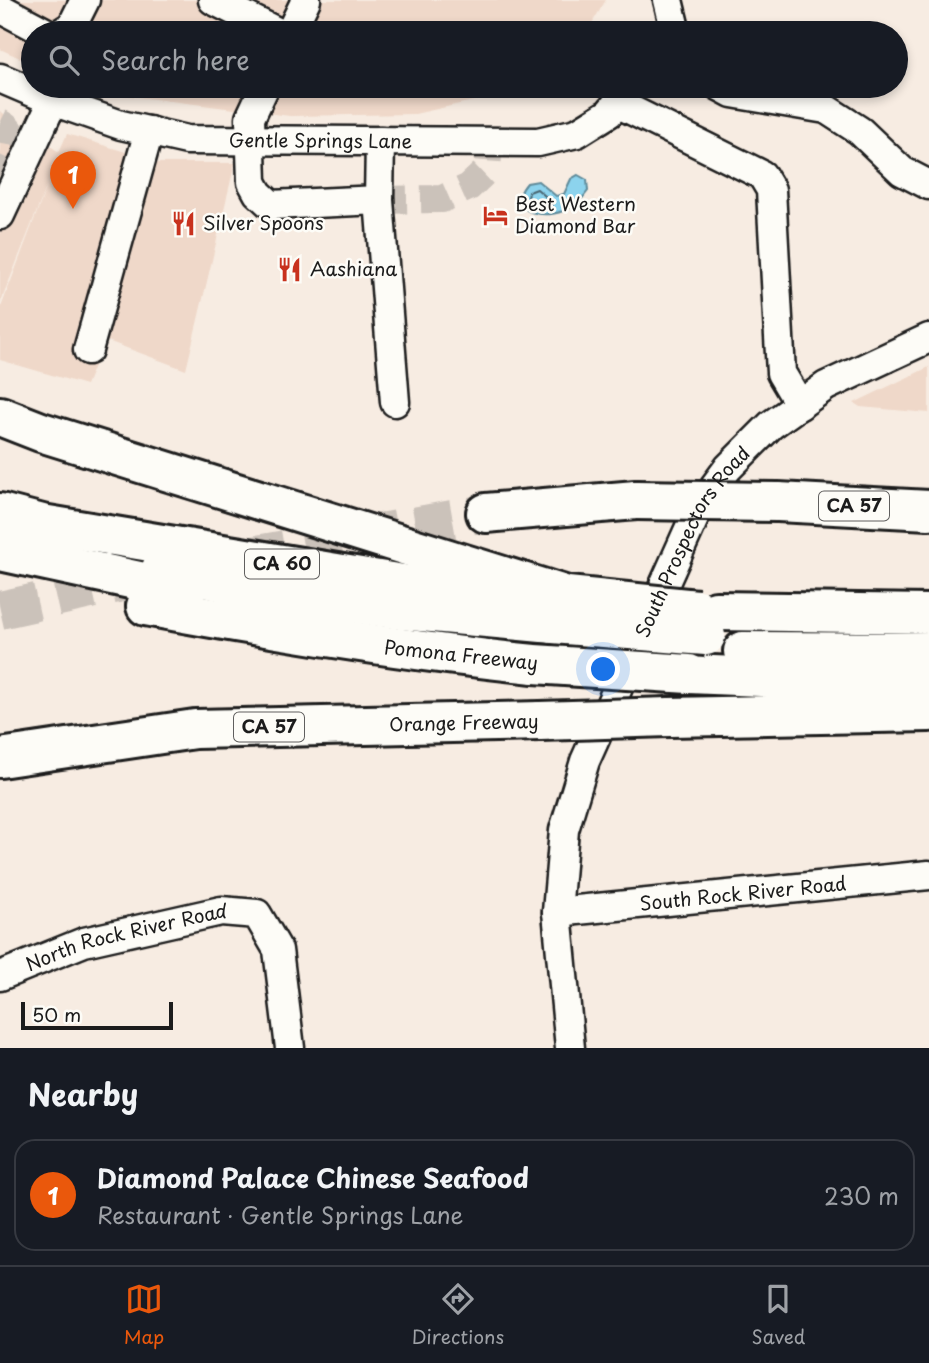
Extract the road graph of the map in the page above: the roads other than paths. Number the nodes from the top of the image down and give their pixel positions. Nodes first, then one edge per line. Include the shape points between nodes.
1 (85, 0) edge
2 (97, 0) edge
3 (213, 0) edge
4 (306, 0) edge
5 (668, 0) edge
6 (0, 8) edge
7 (24, 21) edge
8 (74, 21) edge
9 (88, 21) edge
10 (255, 21) edge
11 (296, 21) edge
12 (673, 21) edge
13 (0, 78) edge
14 (21, 84) edge
15 (55, 98) edge
16 (65, 98) edge
17 (259, 98) edge
18 (621, 98) edge
19 (631, 98) edge
20 (761, 98) edge
21 (149, 131) junction
22 (252, 140) junction
23 (380, 141) junction
24 (929, 185) edge
25 (379, 200) junction
26 (0, 215) edge
27 (929, 338) edge
28 (88, 350) dead end
29 (395, 402) dead end
30 (800, 405) junction
31 (0, 416) edge
32 (929, 510) edge
33 (0, 513) edge
34 (486, 513) tunnel mouth
35 (0, 536) edge
36 (0, 551) edge
37 (0, 576) edge
38 (929, 614) edge
39 (550, 631) junction
40 (929, 642) edge
41 (703, 643) junction
42 (929, 652) edge
43 (929, 684) edge
44 (929, 712) edge
45 (0, 758) edge
46 (929, 876) edge
47 (557, 912) junction
48 (0, 976) edge
49 (290, 1048) edge
50 (570, 1048) edge

1 - 8 street
2 - 9 street
3 - 10 street
4 - 11 street
5 - 12 street
6 - 7 street
13 - 14 street, Gentle Springs Lane
15 - 26 street
16 - 21 street, Gentle Springs Lane via 121,125
17 - 22 street via 250,118
18 - 23 street, Gentle Springs Lane via 609,113 577,133 538,142
19 - 30 street via 762,175 771,190 781,373
20 - 24 street via 826,109 860,131 902,171
21 - 22 street, Gentle Springs Lane via 187,140
21 - 28 street
22 - 23 street, Gentle Springs Lane
22 - 25 street via 252,182 271,205
23 - 25 street
25 - 29 street
27 - 30 street, South Prospectors Road via 826,386
30 - 47 street, South Prospectors Road via 771,425 728,468 699,507 585,761 564,830
31 - 39 highway
32 - 34 highway, CA 57, bridge via 636,500
33 - 39 highway, Pomona Freeway / CA 60 via 42,524 445,591
35 - 39 highway via 271,592
36 - 39 highway via 280,607
37 - 39 highway, Pomona Freeway / CA 60 via 293,634 427,653
38 - 41 highway, Pomona Freeway / CA 60
39 - 41 highway, Pomona Freeway / CA 60, bridge
39 - 41 highway, Pomona Freeway / CA 60, bridge
40 - 41 highway
41 - 42 highway
41 - 43 highway, Pomona Freeway / CA 60
44 - 45 highway, Orange Freeway / CA 57, bridge via 195,729
46 - 47 street, South Rock River Road
47 - 50 street, South Prospectors Road
48 - 49 street, North Rock River Road via 84,942 220,911 257,914 278,950

